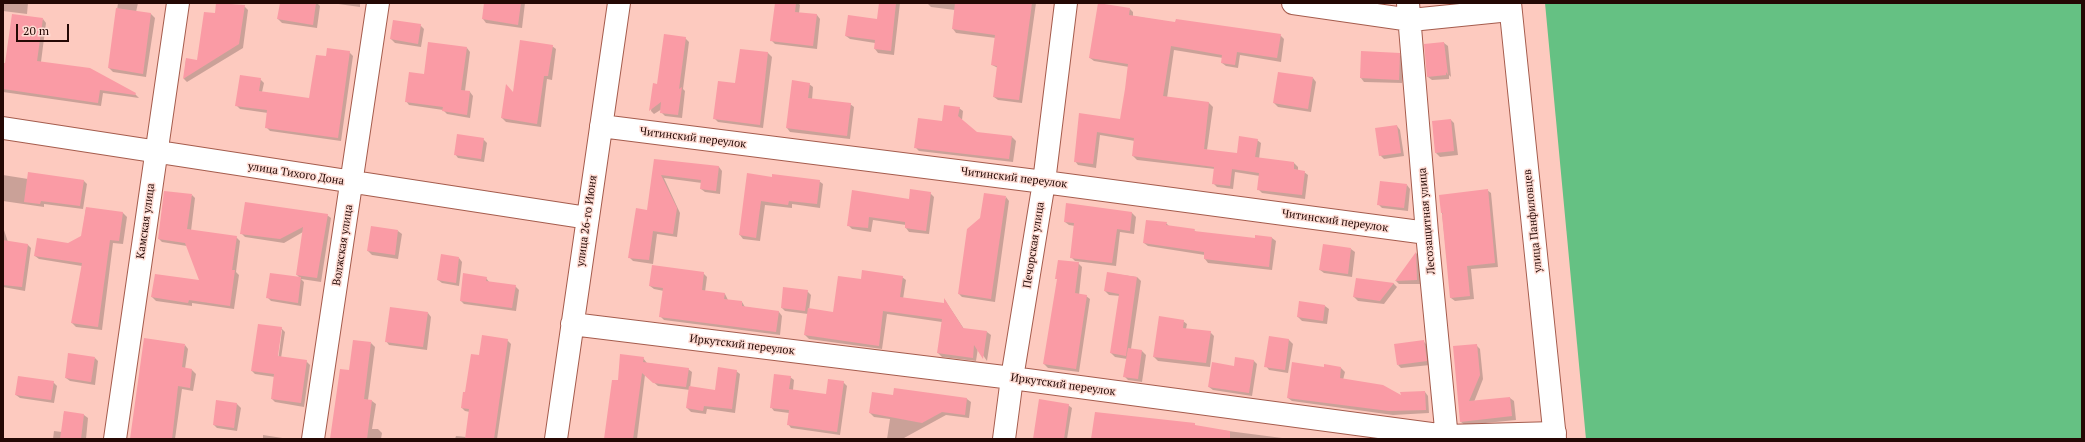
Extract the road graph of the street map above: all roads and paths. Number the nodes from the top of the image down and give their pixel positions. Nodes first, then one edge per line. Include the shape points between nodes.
1 (178, 3) edge
2 (378, 3) edge
3 (619, 3) edge
4 (1066, 3) edge
5 (1293, 3) edge
6 (1510, 6) edge
7 (1410, 11) edge
8 (601, 126) junction
9 (3, 128) edge
10 (156, 150) junction
11 (1044, 182) junction
12 (352, 183) junction
13 (588, 218) junction
14 (1427, 234) junction
15 (572, 324) junction
16 (1012, 378) junction
17 (1555, 436) edge
18 (1447, 438) edge
19 (115, 439) edge
20 (313, 439) edge
21 (556, 439) edge
22 (1004, 439) edge

1 - 10 street, Камская улица
2 - 12 street, Волжская улица
3 - 8 street, улица 26-го Июня
4 - 11 street, Печорская улица
5 - 7 street
6 - 7 street
6 - 17 street, улица Панфиловцев
7 - 14 street, Лесозащитная улица
8 - 11 street, Читинский переулок
8 - 13 street, улица 26-го Июня
9 - 10 street, улица Тихого Дона
10 - 12 street, улица Тихого Дона
10 - 19 street, Камская улица
11 - 14 street, Читинский переулок
11 - 16 street, Печорская улица
12 - 13 street, улица Тихого Дона
12 - 20 street, Волжская улица
13 - 15 street, улица 26-го Июня
14 - 18 street, Лесозащитная улица
15 - 16 street, Иркутский переулок
15 - 21 street, улица 26-го Июня
16 - 18 street, Иркутский переулок
16 - 22 street, Печорская улица
17 - 18 street, Иркутский переулок

